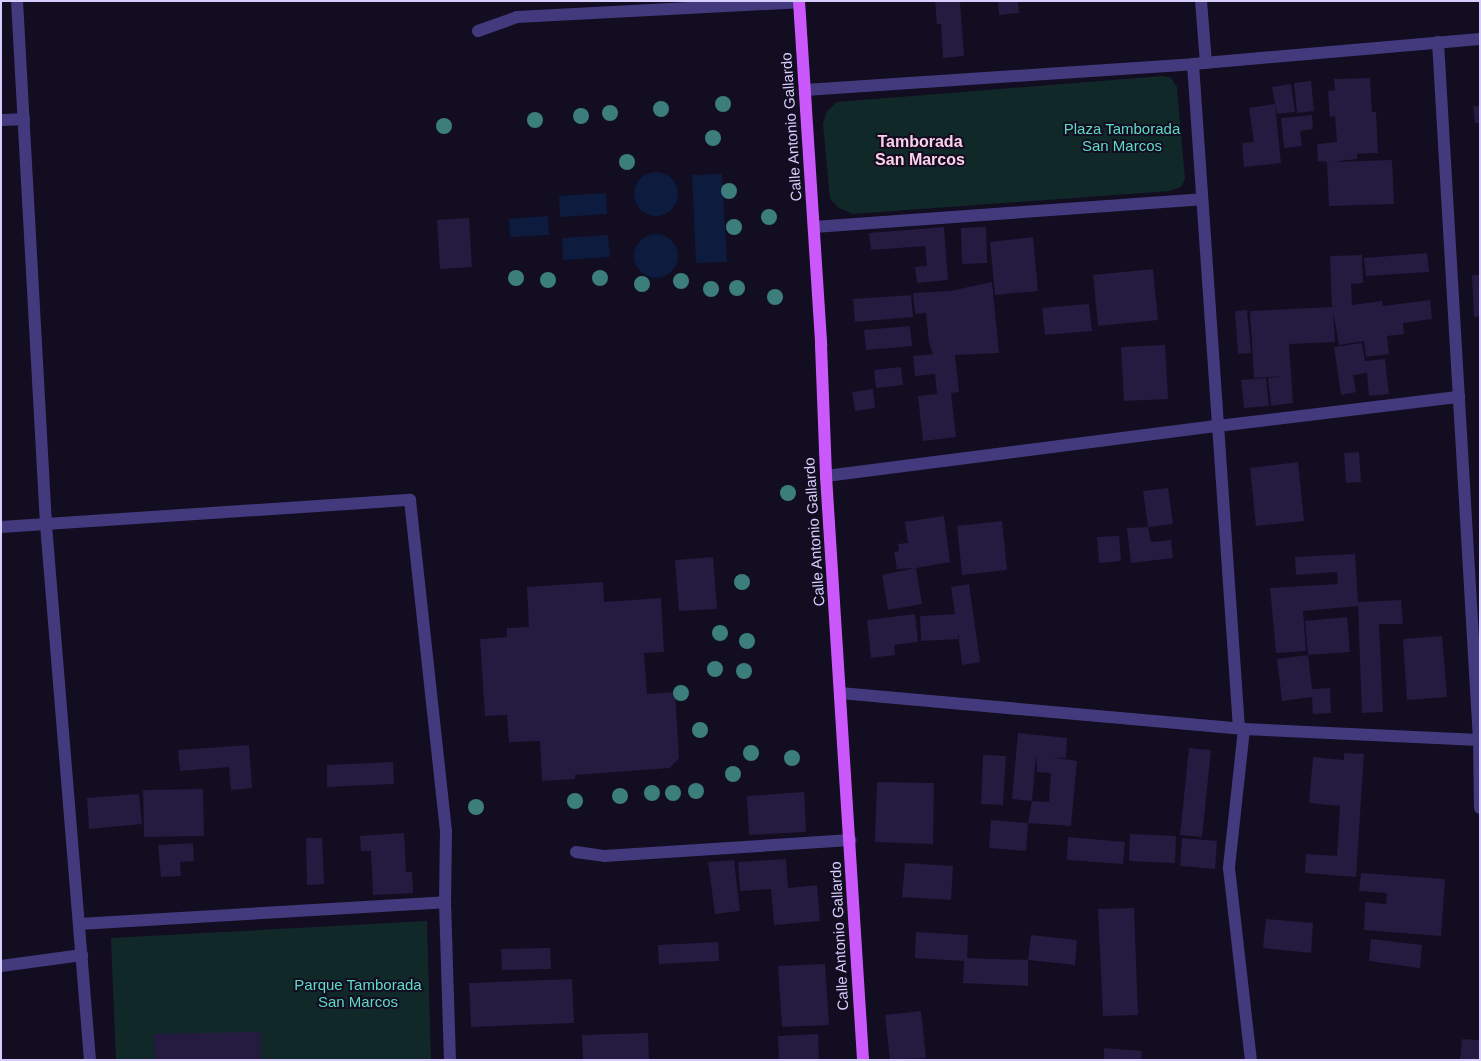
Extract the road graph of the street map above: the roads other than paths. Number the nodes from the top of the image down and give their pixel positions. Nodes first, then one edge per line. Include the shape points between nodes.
1 (17, 1) edge
2 (1201, 1) edge
3 (800, 2) edge
4 (478, 31) dead end
5 (1480, 39) edge
6 (1438, 42) junction
7 (1200, 64) junction
8 (806, 90) junction
9 (24, 119) junction
10 (1, 120) edge
11 (1202, 199) junction
12 (814, 227) junction
13 (1459, 397) junction
14 (1218, 426) junction
15 (826, 476) junction
16 (46, 525) junction
17 (1, 527) edge
18 (840, 693) junction
19 (1241, 728) junction
20 (1479, 740) edge
21 (1480, 808) edge
22 (850, 840) junction
23 (576, 852) dead end
24 (445, 902) junction
25 (79, 924) junction
26 (82, 955) junction
27 (1, 966) edge
28 (90, 1060) edge
29 (450, 1060) edge
30 (863, 1060) edge
31 (1251, 1060) edge

1 - 9 street
2 - 7 street
3 - 4 street via 517,17
3 - 8 main road, Calle Antonio Gallardo
5 - 6 street
6 - 7 street
6 - 13 street
7 - 8 street
7 - 11 street
8 - 12 main road, Calle Antonio Gallardo
9 - 10 street
9 - 16 street
11 - 12 street
11 - 14 street
12 - 15 main road, Calle Antonio Gallardo
13 - 14 street
13 - 20 street
14 - 15 street
14 - 19 street
15 - 18 main road, Calle Antonio Gallardo
16 - 17 street
16 - 24 street via 410,500 446,831
16 - 25 street
18 - 19 street
18 - 22 main road, Calle Antonio Gallardo
19 - 20 street
19 - 31 street via 1229,868
20 - 21 street
22 - 23 street via 604,856
22 - 30 main road, Calle Antonio Gallardo
24 - 25 street
24 - 29 street
25 - 26 street
26 - 27 street
26 - 28 street

